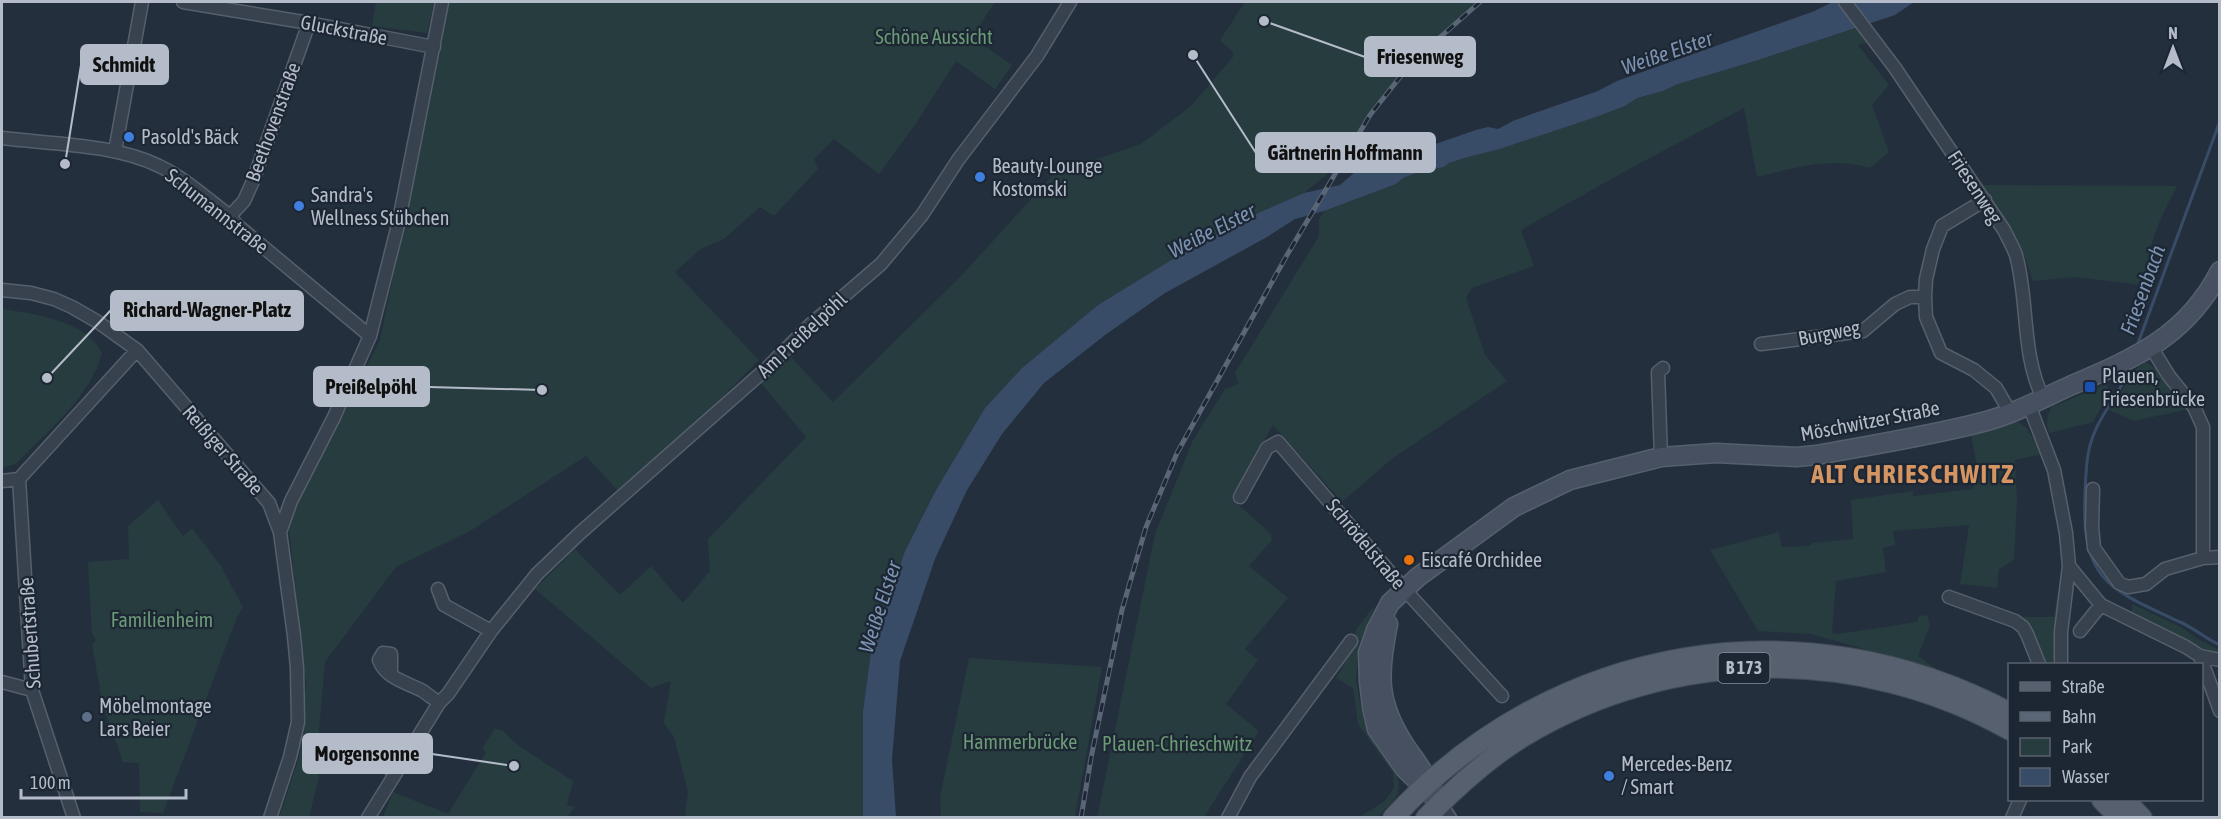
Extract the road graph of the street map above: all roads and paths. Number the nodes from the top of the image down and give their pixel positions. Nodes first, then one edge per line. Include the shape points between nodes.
1 (142, 2) edge
2 (183, 2) edge
3 (442, 2) edge
4 (1070, 2) edge
5 (1845, 2) edge
6 (227, 5) edge
7 (309, 23) junction
8 (434, 48) junction
9 (2, 138) edge
10 (115, 152) junction
11 (1985, 200) junction
12 (230, 216) junction
13 (2220, 271) edge
14 (2, 290) edge
15 (1924, 297) junction
16 (370, 336) junction
17 (1761, 344) dead end
18 (2149, 349) junction
19 (137, 350) junction
20 (1663, 368) dead end
21 (2036, 401) junction
22 (2010, 412) junction
23 (1661, 456) junction
24 (19, 479) junction
25 (2, 481) edge
26 (2093, 489) dead end
27 (1240, 497) dead end
28 (280, 532) junction
29 (2220, 557) edge
30 (2203, 558) junction
31 (2069, 566) junction
32 (438, 589) dead end
33 (1405, 590) junction
34 (1949, 597) dead end
35 (2101, 605) junction
36 (491, 631) junction
37 (2080, 631) dead end
38 (1351, 641) dead end
39 (2200, 656) junction
40 (2220, 660) edge
41 (2039, 663) edge
42 (2061, 663) edge
43 (2203, 663) edge
44 (2203, 664) edge
45 (392, 674) dead end
46 (2, 682) edge
47 (32, 690) junction
48 (1502, 696) dead end
49 (439, 703) junction
50 (2008, 711) edge
51 (2220, 711) edge
52 (2008, 729) edge
53 (366, 751) dead end
54 (396, 772) junction
55 (1426, 785) junction
56 (2020, 801) edge
57 (2103, 801) edge
58 (2126, 801) edge
59 (1445, 811) edge
60 (74, 818) edge
61 (270, 818) edge
62 (368, 818) edge
63 (1228, 818) edge
64 (1393, 818) edge
65 (1426, 818) edge
66 (2012, 818) edge
67 (2120, 818) edge
68 (2142, 818) edge

1 - 10 street
2 - 6 street, Gluckstraße
3 - 8 street
4 - 36 street, Am Preißelpöhl via 922,215 881,264 580,533 537,574
5 - 11 street, Friesenweg
6 - 7 street, Gluckstraße
7 - 8 street, Gluckstraße
7 - 12 street, Beethovenstraße via 253,181 244,201
8 - 16 street via 398,225
9 - 10 street, Schumannstraße
10 - 12 street, Schumannstraße via 173,173
11 - 15 street via 1942,226 1933,249
11 - 21 street, Friesenweg via 2015,254
12 - 16 street, Schumannstraße
13 - 18 main road, Möschwitzer Straße via 2188,318
14 - 19 street, Reißiger Straße via 31,293 72,307
15 - 17 street, Burgweg via 1910,297 1895,304 1863,331
15 - 22 street via 1926,317 1941,353 1974,370 1996,388
16 - 28 street
18 - 21 main road, Möschwitzer Straße
18 - 30 street via 2194,407 2203,427
19 - 24 street
19 - 28 street, Reißiger Straße via 269,503
20 - 23 street via 1658,372
21 - 22 main road, Möschwitzer Straße
21 - 31 street, Friesenweg via 2061,500
22 - 23 main road, Möschwitzer Straße via 1984,421 1796,458 1716,453
23 - 33 main road, Möschwitzer Straße via 1570,480 1514,507
24 - 25 street
24 - 47 street, Schubertstraße
26 - 30 street via 2094,548 2119,583 2128,587 2146,584 2165,569
27 - 33 street, Schrödelstraße via 1267,448 1278,441
28 - 61 street, Reißiger Straße via 297,668 298,722
29 - 30 street
31 - 35 street
31 - 42 street, Friesenweg
32 - 36 street via 444,605
33 - 48 street, Schrödelstraße
33 - 55 main road, Möschwitzer Straße via 1390,603 1376,630 1368,653 1370,689 1377,729 1405,770
34 - 41 street via 2015,621 2023,627
35 - 37 street
35 - 39 street
36 - 49 street, Am Preißelpöhl
38 - 63 street via 1250,777
39 - 40 street
39 - 43 street
44 - 51 street
45 - 49 street
46 - 47 street
47 - 60 street, Schubertstraße
49 - 54 street, Am Preißelpöhl
50 - 55 main road, B 173 via 1933,678 1858,658 1796,651 1708,655 1633,670 1553,698 1499,728
52 - 59 main road, B 173 via 1957,704 1877,678 1782,667 1703,671 1615,693 1555,718 1488,762
53 - 54 street via 372,759
54 - 62 street, Am Preißelpöhl
55 - 59 main road, Möschwitzer Straße
55 - 64 main road, B 173
56 - 66 street
57 - 67 main road
58 - 68 main road
59 - 65 main road, B 173

